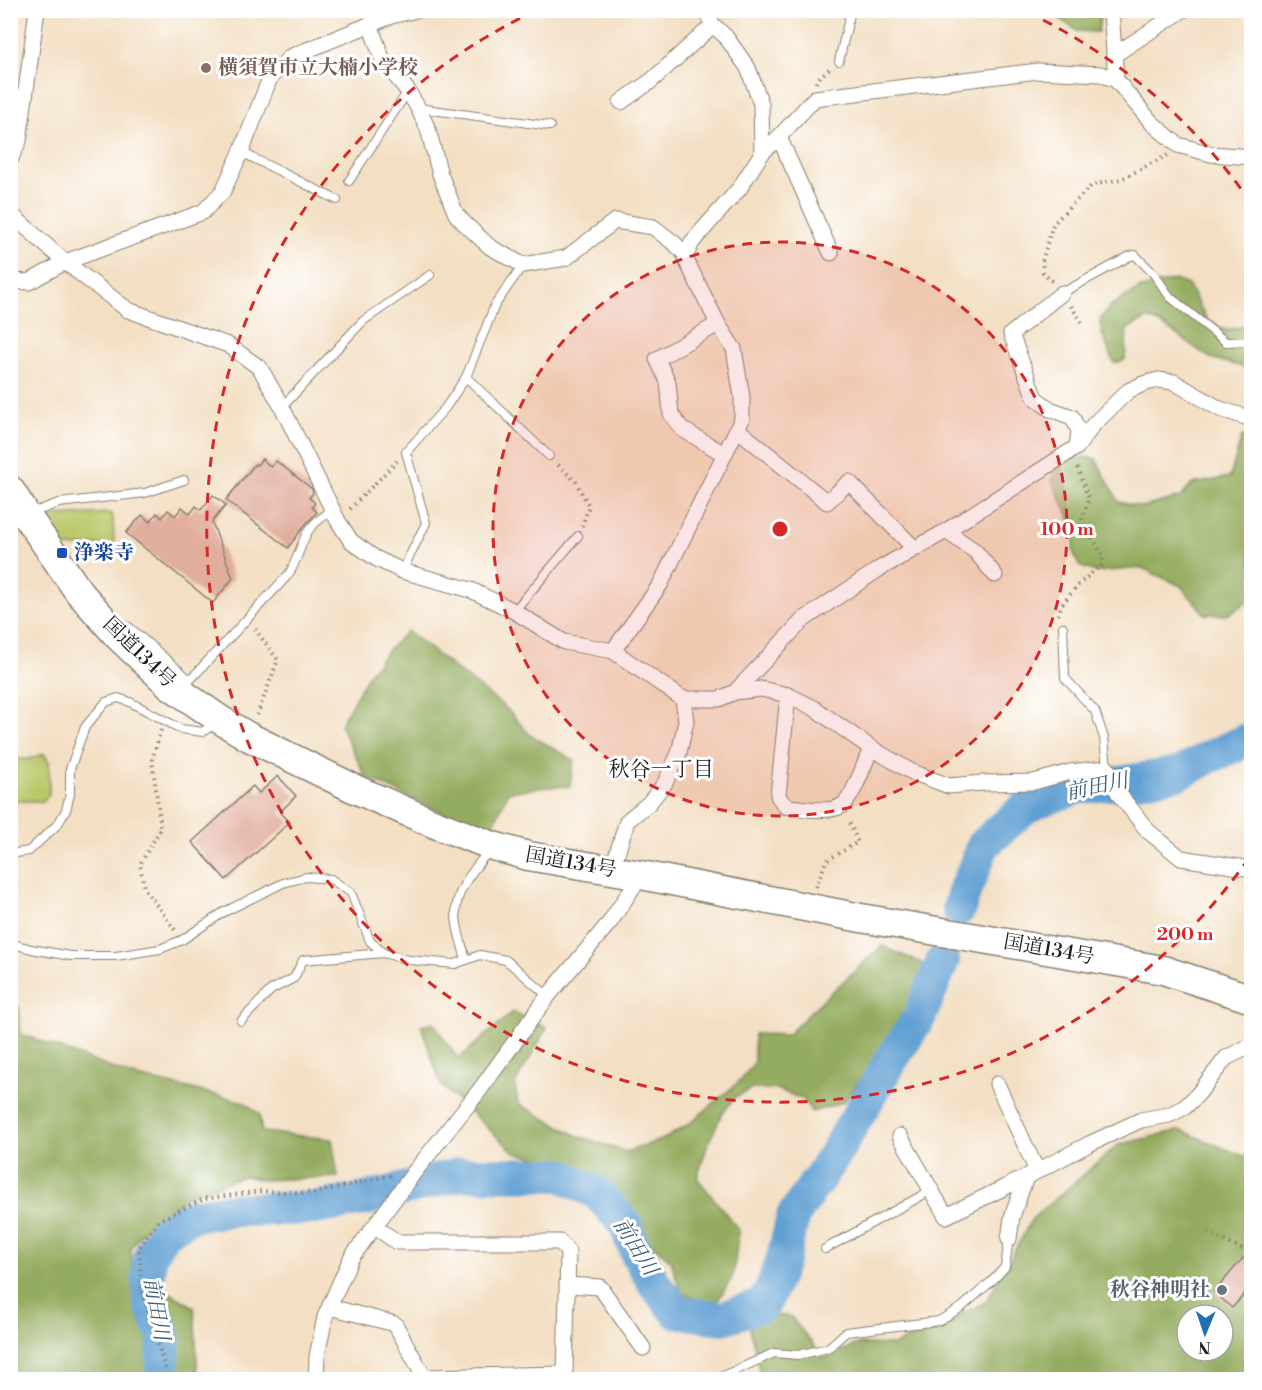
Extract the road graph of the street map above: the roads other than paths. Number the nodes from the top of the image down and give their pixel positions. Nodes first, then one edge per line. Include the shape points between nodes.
1 (38, 10) edge
2 (416, 10) edge
3 (705, 10) edge
4 (851, 10) edge
5 (1111, 10) edge
6 (1183, 10) edge
7 (370, 25) junction
8 (713, 25) junction
9 (1114, 56) junction
10 (839, 61) road end
11 (1116, 80) junction
12 (408, 91) junction
13 (621, 102) dead end
14 (418, 108) junction
15 (550, 126) dead end
16 (779, 137) junction
17 (241, 152) junction
18 (762, 153) junction
19 (1251, 157) edge
20 (10, 160) edge
21 (348, 181) dead end
22 (337, 200) dead end
23 (10, 213) edge
24 (831, 253) dead end
25 (686, 255) junction
26 (65, 262) junction
27 (523, 265) junction
28 (430, 275) dead end
29 (10, 281) edge
30 (1062, 293) joint
31 (718, 324) junction
32 (1251, 341) edge
33 (466, 377) junction
34 (282, 407) junction
35 (1251, 419) edge
36 (737, 429) junction
37 (1074, 449) junction
38 (724, 454) junction
39 (549, 456) road end
40 (184, 480) dead end
41 (10, 490) edge
42 (26, 515) junction
43 (335, 516) junction
44 (946, 531) junction
45 (578, 536) road end
46 (915, 549) junction
47 (402, 571) junction
48 (995, 575) dead end
49 (514, 611) junction
50 (109, 617) junction
51 (1063, 627) road end
52 (613, 651) junction
53 (735, 693) junction
54 (788, 695) junction
55 (683, 699) junction
56 (219, 719) junction
57 (871, 748) junction
58 (1107, 768) junction
59 (493, 846) junction
60 (10, 854) edge
61 (1251, 869) edge
62 (612, 870) junction
63 (641, 875) junction
64 (10, 943) edge
65 (383, 953) junction
66 (466, 960) junction
67 (548, 996) junction
68 (1251, 999) edge
69 (241, 1021) dead end
70 (1251, 1045) edge
71 (997, 1084) dead end
72 (900, 1136) dead end
73 (1031, 1174) junction
74 (930, 1191) junction
75 (375, 1227) junction
76 (1010, 1239) joint
77 (825, 1249) dead end
78 (567, 1285) junction
79 (330, 1307) junction
80 (643, 1348) dead end
81 (316, 1380) edge
82 (714, 1380) edge

1 - 20 street via 19,141
2 - 7 street
3 - 8 street
4 - 10 lane
5 - 9 street
6 - 9 street
7 - 12 street via 383,61
7 - 17 street via 290,57 270,78
8 - 13 street via 651,81
8 - 18 street via 748,68 761,104
9 - 11 street
11 - 16 street via 1101,74 1038,71 815,98
11 - 19 street via 1152,123 1178,145 1211,154
12 - 14 street
12 - 21 lane
14 - 15 lane
14 - 27 street via 456,214 490,247
16 - 18 street
16 - 24 street
17 - 22 lane
17 - 26 street via 223,191 203,212
18 - 25 street via 740,189 692,242
23 - 26 street
25 - 27 street via 653,227 615,221 566,258
25 - 31 street
26 - 29 street via 29,282
26 - 34 street via 128,310 228,345 260,368
27 - 33 lane via 495,305
28 - 34 lane via 363,321
30 - 32 lane via 1136,255 1170,297 1226,342
30 - 37 street via 1011,334 1035,398 1072,417 1079,431
31 - 36 street via 734,349 742,397 742,419
31 - 38 street via 657,359 668,382 671,414 682,429
33 - 39 lane
33 - 47 lane via 446,407 406,452 426,523
34 - 43 street
35 - 37 street via 1220,409 1174,382 1158,380 1128,391
36 - 38 street
36 - 46 street via 828,502 849,482
37 - 44 street
38 - 52 street via 660,585
40 - 42 lane via 145,494 59,502
41 - 42 highway, 国道134号
42 - 50 highway, 国道134号 via 79,592
43 - 47 street via 351,541
43 - 50 lane via 312,526 289,574 190,680
44 - 46 street
44 - 48 street via 975,551
45 - 49 lane
46 - 53 street via 803,620
47 - 49 street via 471,590
49 - 52 street via 564,642
50 - 56 highway, 国道134号 via 118,637 170,685
51 - 58 lane via 1065,678 1095,711 1104,738
52 - 55 street
53 - 54 street via 761,689
53 - 55 street via 719,699
54 - 57 street via 814,708
54 - 57 street via 778,796 785,806 842,806 849,799
55 - 62 street via 686,721 679,753 665,783 627,821
56 - 59 highway, 国道134号 via 355,789
56 - 60 lane via 203,732 181,729 130,702 118,698 106,702 86,727 70,770 66,810 58,824 29,851
57 - 58 street via 912,772 949,786 1034,782 1070,772
58 - 61 street via 1119,794 1148,831 1181,858
59 - 62 highway, 国道134号
59 - 66 lane via 465,884 457,903
62 - 63 highway, 国道134号
63 - 67 street via 610,922
63 - 68 highway, 国道134号 via 1164,970
64 - 65 lane via 71,956 116,956 160,949 182,940 224,912 283,883 306,877 331,879 351,893 370,941
65 - 66 lane via 454,964
65 - 69 lane via 303,960 294,978 271,990
66 - 67 lane via 480,955 506,960
67 - 75 street
70 - 73 street via 1226,1058 1185,1107 1169,1115 1141,1120
71 - 73 street
72 - 74 street
73 - 74 street via 946,1216
73 - 76 street via 1012,1216
74 - 77 lane
75 - 78 street via 397,1242 560,1242 568,1252
75 - 79 street via 351,1258
76 - 82 lane via 1005,1267 962,1307 939,1321 846,1332 828,1348 798,1355 774,1353
78 - 79 street via 565,1374 424,1377 395,1324
78 - 80 street via 600,1287
79 - 81 street via 317,1356

